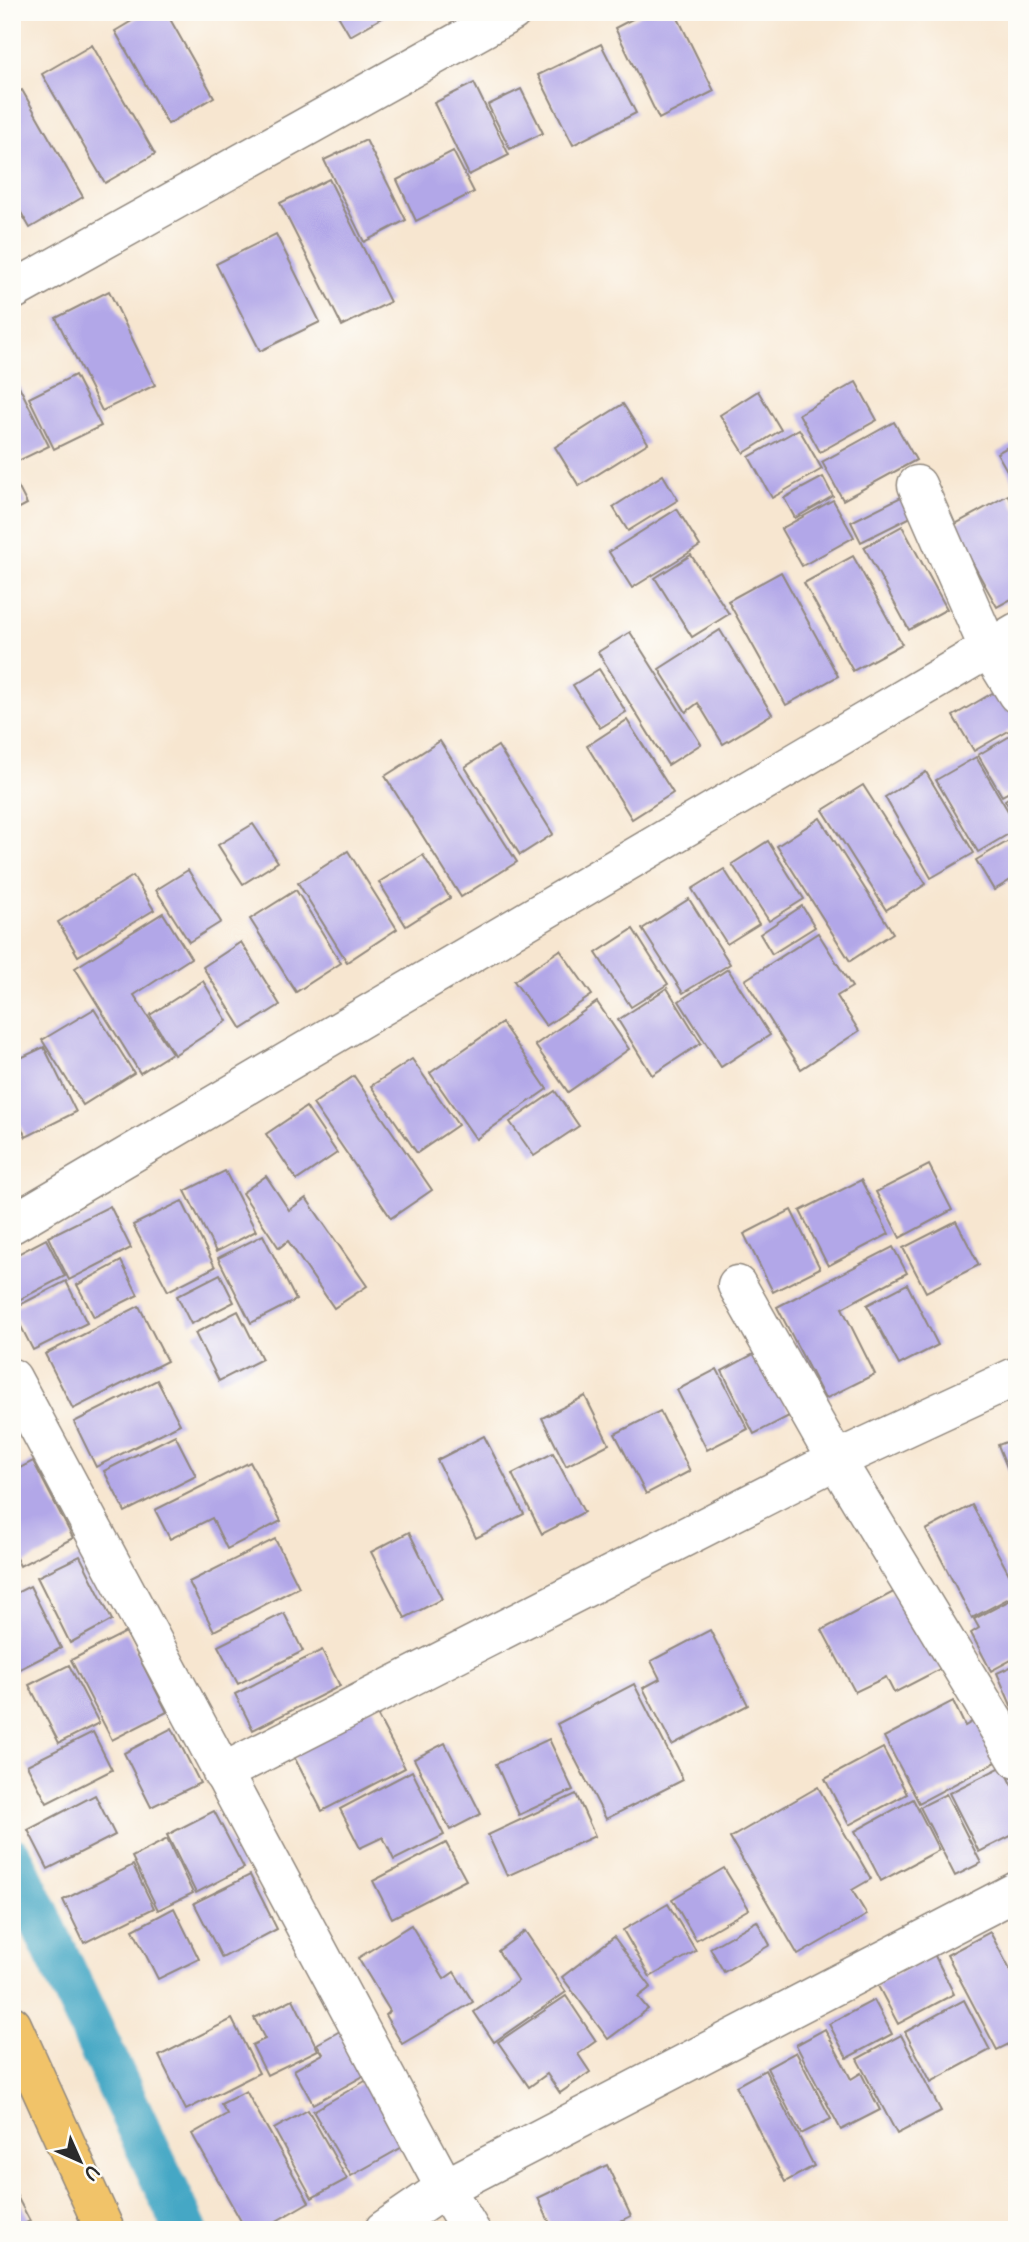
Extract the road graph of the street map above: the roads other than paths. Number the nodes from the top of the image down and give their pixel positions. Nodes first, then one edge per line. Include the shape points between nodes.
1 (512, 12) edge
2 (473, 22) edge
3 (12, 291) edge
4 (918, 485) dead end
5 (1003, 639) edge
6 (1017, 694) edge
7 (12, 1224) edge
8 (737, 1285) dead end
9 (1017, 1376) edge
10 (12, 1378) edge
11 (836, 1460) junction
12 (1017, 1759) edge
13 (222, 1773) junction
14 (1017, 1891) edge
15 (15, 2035) edge
16 (445, 2188) junction
17 (106, 2230) edge
18 (384, 2230) edge
19 (470, 2230) edge

1 - 2 street
2 - 3 street
4 - 5 street
5 - 6 street
5 - 7 street
8 - 11 street
9 - 11 street
10 - 13 street
11 - 12 street
11 - 13 street
13 - 16 street
14 - 16 street
15 - 17 highway
16 - 18 street
16 - 19 street

